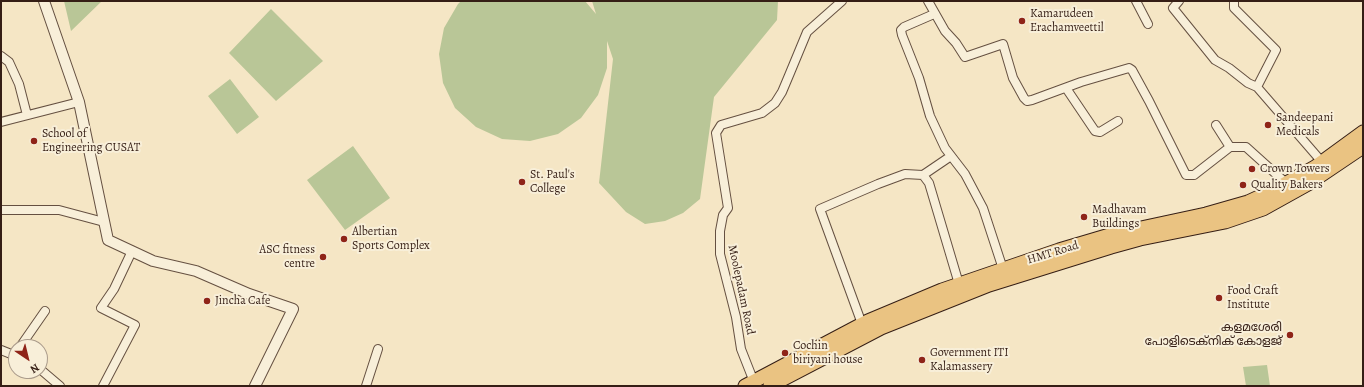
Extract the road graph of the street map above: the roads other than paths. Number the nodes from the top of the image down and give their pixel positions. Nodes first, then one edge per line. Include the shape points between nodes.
1 (44, 1) edge
2 (842, 1) edge
3 (928, 1) edge
4 (1136, 1) edge
5 (1179, 1) edge
6 (1234, 1) edge
7 (934, 14) junction
8 (1148, 24) dead end
9 (1, 56) edge
10 (1257, 87) junction
11 (1066, 88) junction
12 (79, 102) junction
13 (27, 116) junction
14 (1118, 121) dead end
15 (1, 122) edge
16 (1216, 126) dead end
17 (1363, 132) edge
18 (1363, 147) edge
19 (1230, 148) junction
20 (951, 156) junction
21 (1322, 162) junction
22 (923, 176) junction
23 (1286, 183) junction
24 (1, 210) edge
25 (104, 222) junction
26 (132, 251) junction
27 (1002, 269) junction
28 (959, 284) junction
29 (45, 312) dead end
30 (862, 324) junction
31 (26, 339) edge
32 (378, 349) dead end
33 (811, 358) junction
34 (48, 376) edge
35 (750, 384) edge
36 (60, 386) edge
37 (103, 386) edge
38 (255, 386) edge
39 (366, 386) edge
40 (770, 386) edge

1 - 12 street
2 - 35 street, Moolepadam Road via 807,32 782,92 774,103 762,113 721,125 716,133 728,208 723,215 720,231 720,254
3 - 7 street
4 - 8 street
5 - 10 street via 1173,8 1215,60
6 - 10 street via 1234,8 1276,50
7 - 11 street via 965,57 1002,44 1013,78 1027,100
7 - 20 street via 901,30 930,116
9 - 13 street via 9,62 19,84
10 - 21 street
11 - 14 street via 1095,131 1100,132
11 - 19 street via 1129,68 1186,174 1194,175
12 - 13 street
12 - 25 street
13 - 15 street
16 - 19 street
17 - 21 main road, HMT Road
18 - 33 main road, HMT Road via 1308,184 1253,213 1225,222 1110,247 989,285
19 - 23 street via 1246,147
20 - 22 street
20 - 27 street via 965,174 983,208
21 - 23 main road, HMT Road
22 - 28 street via 929,183
22 - 30 street via 905,174 820,209
23 - 27 main road, HMT Road via 1231,208 1113,234
24 - 25 street via 59,210
25 - 26 street via 108,240
26 - 37 street via 114,289 101,308 135,325
26 - 38 street via 154,261 196,271 249,294 293,309
27 - 28 main road, HMT Road
28 - 30 main road, HMT Road
29 - 31 street
30 - 33 main road, HMT Road
32 - 39 street
33 - 35 main road, HMT Road
33 - 40 main road, HMT Road
34 - 36 street

